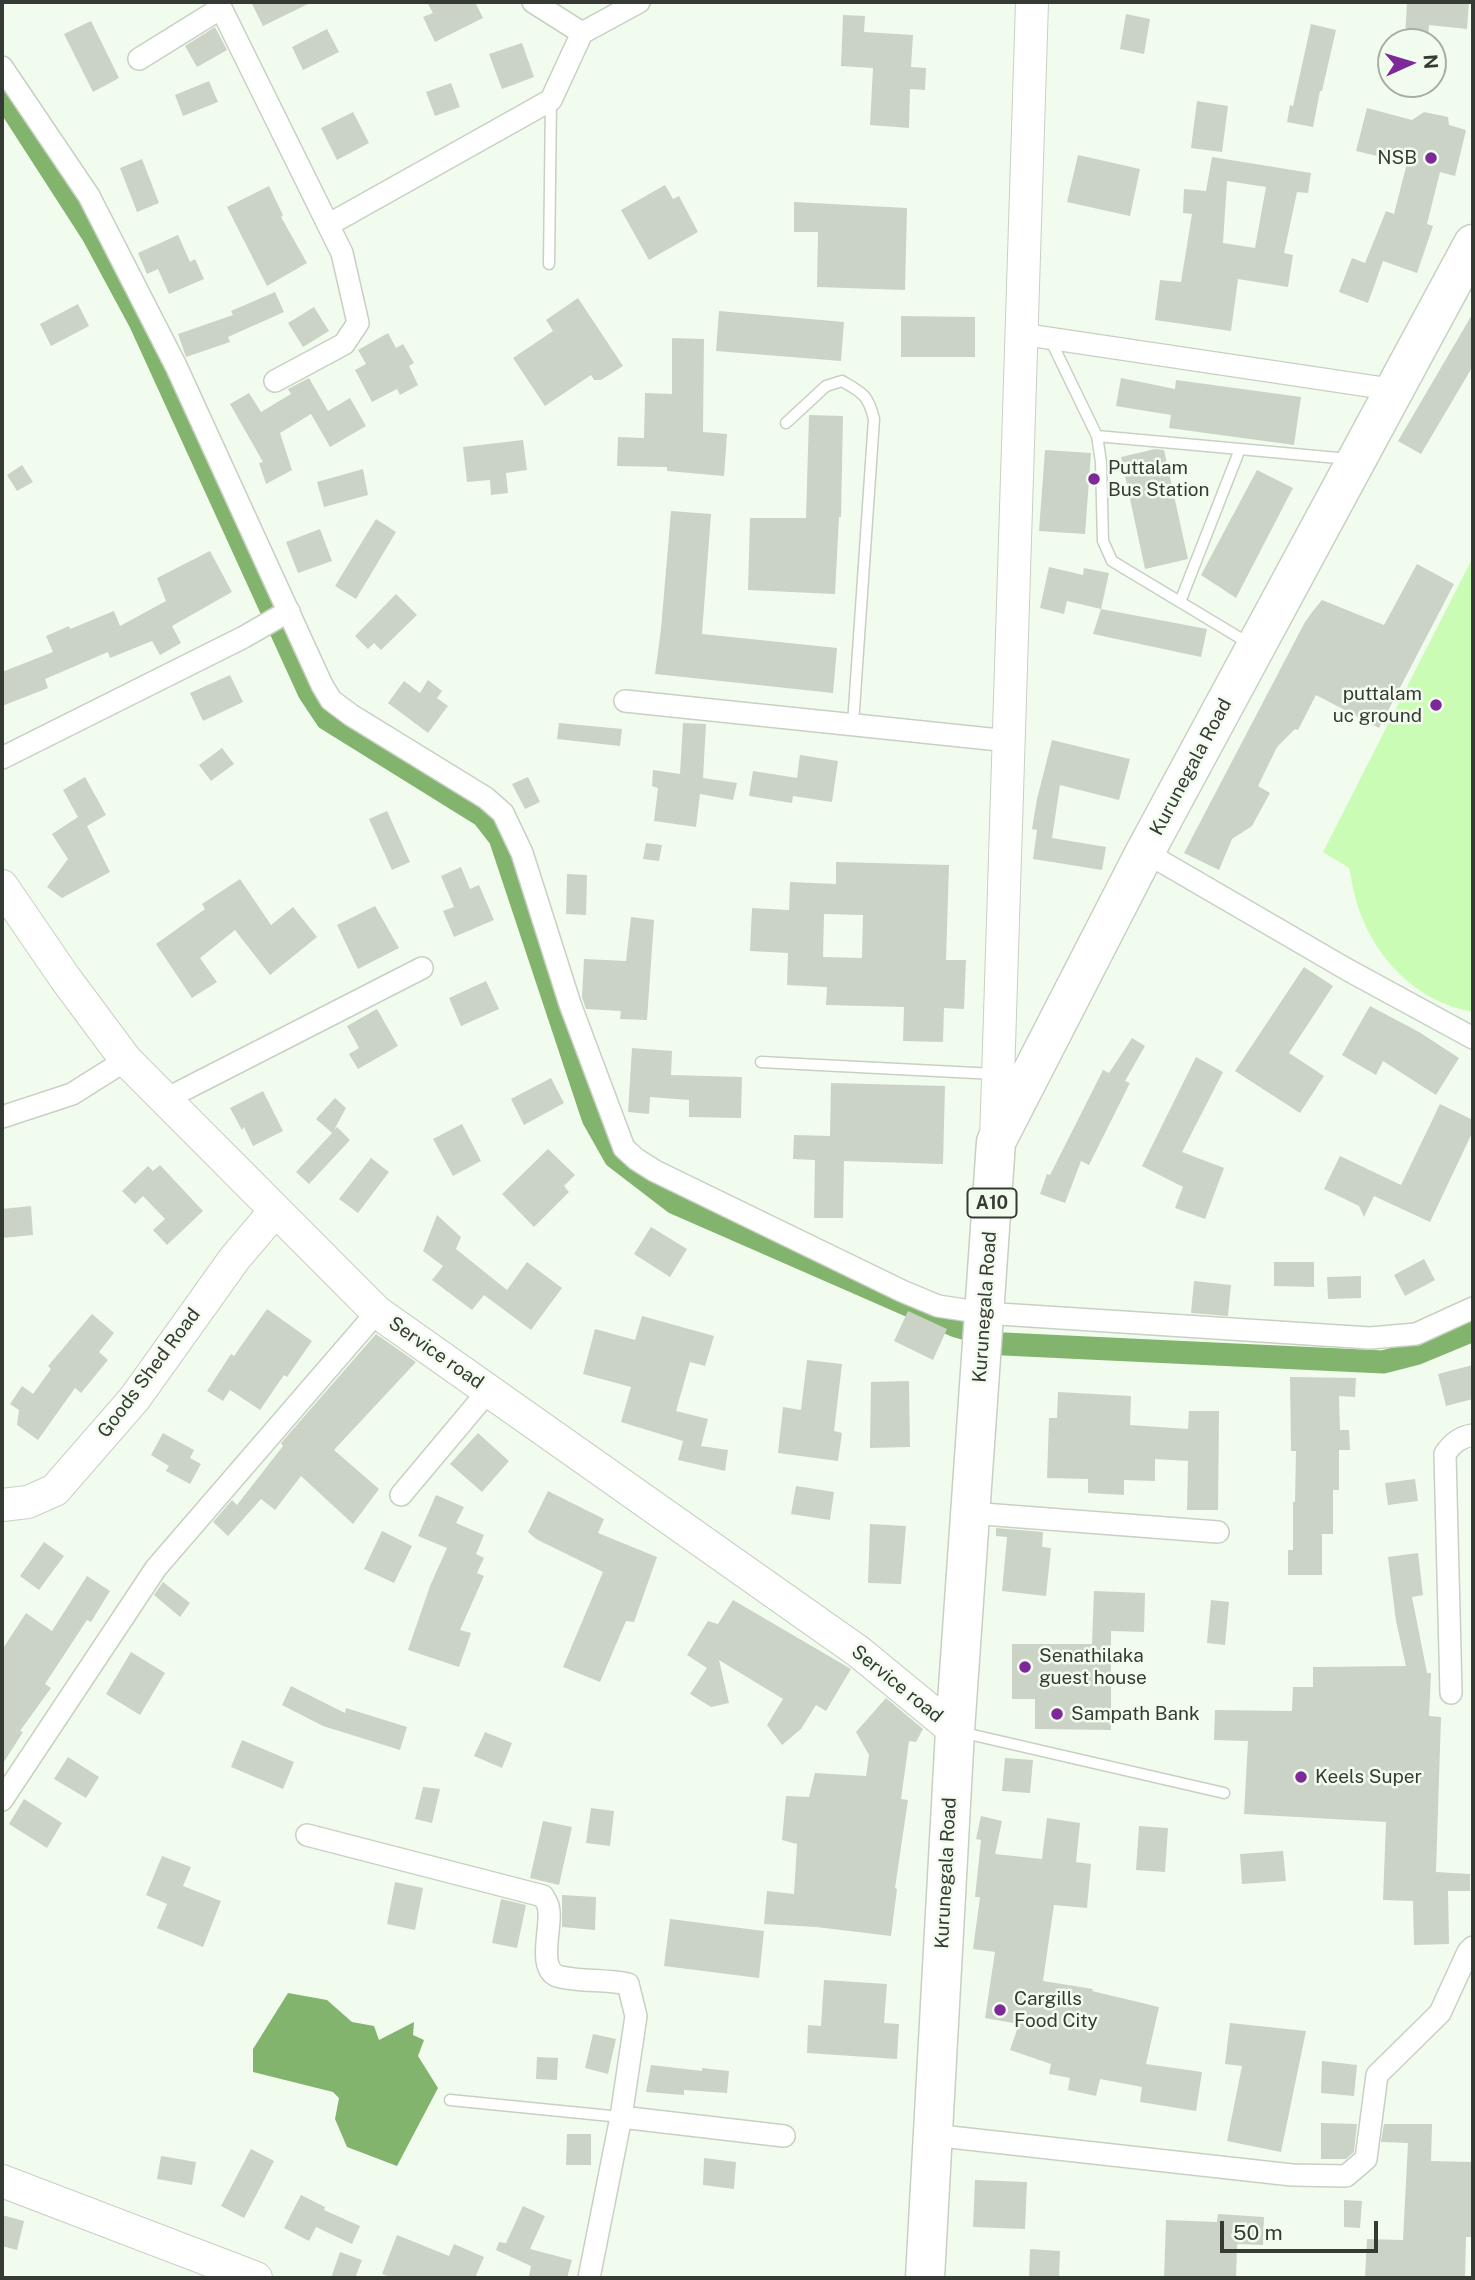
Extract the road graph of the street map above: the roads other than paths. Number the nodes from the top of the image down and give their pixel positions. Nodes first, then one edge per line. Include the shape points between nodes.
1 (533, 2) edge
2 (639, 2) edge
3 (1032, 2) edge
4 (220, 5) edge
5 (583, 33) junction
6 (139, 59) dead end
7 (2, 67) edge
8 (551, 100) junction
9 (328, 225) junction
10 (1473, 244) edge
11 (550, 264) dead end
12 (1036, 337) junction
13 (275, 381) dead end
14 (1396, 390) junction
15 (786, 424) dead end
16 (1097, 436) junction
17 (1240, 449) junction
18 (1358, 460) junction
19 (1181, 602) junction
20 (286, 612) junction
21 (1256, 648) junction
22 (625, 701) dead end
23 (853, 724) junction
24 (1009, 741) junction
25 (2, 758) edge
26 (1145, 852) junction
27 (2, 886) edge
28 (422, 968) dead end
29 (1473, 1038) edge
30 (126, 1060) junction
31 (761, 1062) dead end
32 (998, 1074) junction
33 (164, 1100) junction
34 (2, 1117) edge
35 (996, 1142) junction
36 (275, 1211) junction
37 (1473, 1308) edge
38 (377, 1312) junction
39 (984, 1313) junction
40 (489, 1390) junction
41 (1473, 1435) edge
42 (401, 1495) dead end
43 (2, 1505) edge
44 (970, 1513) junction
45 (1218, 1532) dead end
46 (1451, 1693) dead end
47 (954, 1731) junction
48 (1224, 1793) dead end
49 (2, 1800) edge
50 (307, 1835) dead end
51 (1473, 1947) edge
52 (450, 2101) dead end
53 (621, 2117) junction
54 (932, 2134) junction
55 (784, 2137) dead end
56 (2, 2181) edge
57 (256, 2278) edge
58 (589, 2278) edge
59 (925, 2278) edge

1 - 5 street
2 - 5 street
3 - 12 street
4 - 6 street
4 - 9 street
5 - 8 street
7 - 20 street via 89,196 176,366
8 - 9 street
8 - 11 lane
9 - 13 street via 342,253 358,323 344,344
10 - 14 highway, Kurunegala Road / A10
12 - 14 street
12 - 16 lane
12 - 24 street
14 - 18 highway, Kurunegala Road / A10
15 - 23 lane via 826,386 842,381 863,393 874,419
16 - 17 lane
16 - 19 lane via 1103,541 1112,561
17 - 18 lane
17 - 19 lane
18 - 21 highway, Kurunegala Road / A10
19 - 21 lane
20 - 25 street
20 - 39 street via 331,700 503,813 522,853 569,1004 624,1148 655,1171 902,1291 938,1306
21 - 26 highway, Kurunegala Road / A10
22 - 23 street
23 - 24 street
24 - 32 street
26 - 29 street
26 - 35 highway, Kurunegala Road / A10
27 - 30 street, Service road
28 - 33 street
30 - 33 street, Service road
30 - 34 street via 72,1094
31 - 32 lane
32 - 35 street
33 - 36 street, Service road
35 - 39 highway, Kurunegala Road / A10
36 - 38 street, Service road
36 - 43 street, Goods Shed Road via 235,1258 135,1398 55,1490 28,1502
37 - 39 street via 1416,1334 1370,1338
38 - 40 street, Service road
38 - 49 street via 156,1568
39 - 44 highway, Kurunegala Road / A10
40 - 42 street
40 - 47 street, Service road via 859,1652
41 - 46 street via 1452,1444 1445,1454
44 - 45 street
44 - 47 highway, Kurunegala Road / A10
47 - 48 lane
47 - 54 highway, Kurunegala Road / A10
50 - 53 street via 543,1896 549,1915 549,1969 557,1977 628,1984 631,1992 636,2016
51 - 54 street via 1440,2013 1377,2075 1366,2159 1346,2176 1292,2175
52 - 53 lane
53 - 55 street
53 - 58 street
54 - 59 highway, Kurunegala Road / A10
56 - 57 street

